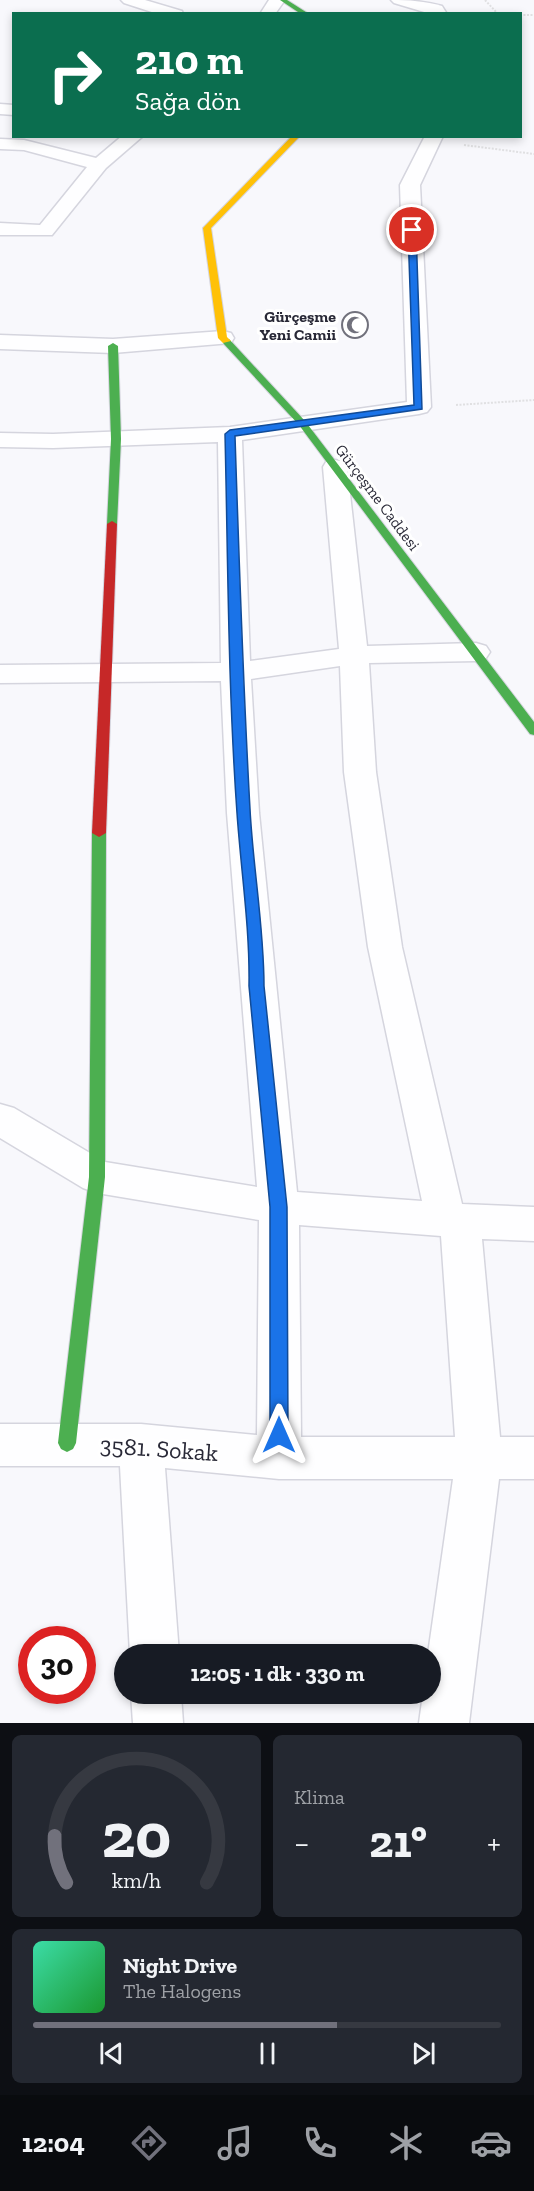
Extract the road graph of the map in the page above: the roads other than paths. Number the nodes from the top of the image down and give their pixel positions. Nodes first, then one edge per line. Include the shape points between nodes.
1 (129, 0) edge
2 (283, 0) edge
3 (399, 0) edge
4 (169, 12) edge
5 (303, 12) edge
6 (438, 12) edge
7 (132, 138) edge
8 (295, 138) edge
9 (433, 138) edge
10 (0, 144) edge
11 (99, 164) junction
12 (3, 236) edge
13 (223, 338) junction
14 (0, 342) edge
15 (113, 346) junction
16 (302, 423) junction
17 (230, 434) junction
18 (116, 439) junction
19 (0, 440) edge
20 (335, 467) junction
21 (476, 652) junction
22 (354, 655) junction
23 (107, 672) junction
24 (236, 672) junction
25 (0, 674) edge
26 (534, 731) edge
27 (0, 1119) edge
28 (97, 1177) junction
29 (279, 1207) junction
30 (453, 1220) junction
31 (534, 1224) edge
32 (67, 1443) junction
33 (0, 1445) edge
34 (141, 1445) junction
35 (478, 1457) junction
36 (279, 1458) junction
37 (534, 1458) edge
38 (153, 1644) edge
39 (157, 1704) edge
40 (158, 1723) edge
41 (444, 1723) edge

1 - 4 street
2 - 5 main road
3 - 6 street
7 - 11 street
8 - 13 main road via 207,228
9 - 16 street via 410,185 419,407
10 - 11 street via 24,145
11 - 12 street via 45,231
13 - 15 street
13 - 16 main road, Gürçeşme Caddesi
14 - 15 street
15 - 18 main road
16 - 17 street
16 - 20 main road, Gürçeşme Caddesi
17 - 18 street
17 - 24 street
18 - 19 street
18 - 23 main road
20 - 21 main road, Gürçeşme Caddesi
20 - 22 street
21 - 22 street
21 - 26 main road, Gürçeşme Caddesi
22 - 24 street
22 - 30 street via 360,772 385,947
23 - 24 street
23 - 25 street
23 - 28 main road via 97,872
24 - 29 street via 256,986
27 - 28 street
28 - 29 street
28 - 32 main road
29 - 30 street
29 - 36 street
30 - 31 street
30 - 35 street
32 - 33 street, 3581. Sokak
32 - 34 street, 3581. Sokak
34 - 36 street, 3581. Sokak
34 - 38 street
35 - 36 street, 3581. Sokak
35 - 37 street, 3581. Sokak
35 - 41 street
39 - 40 street

